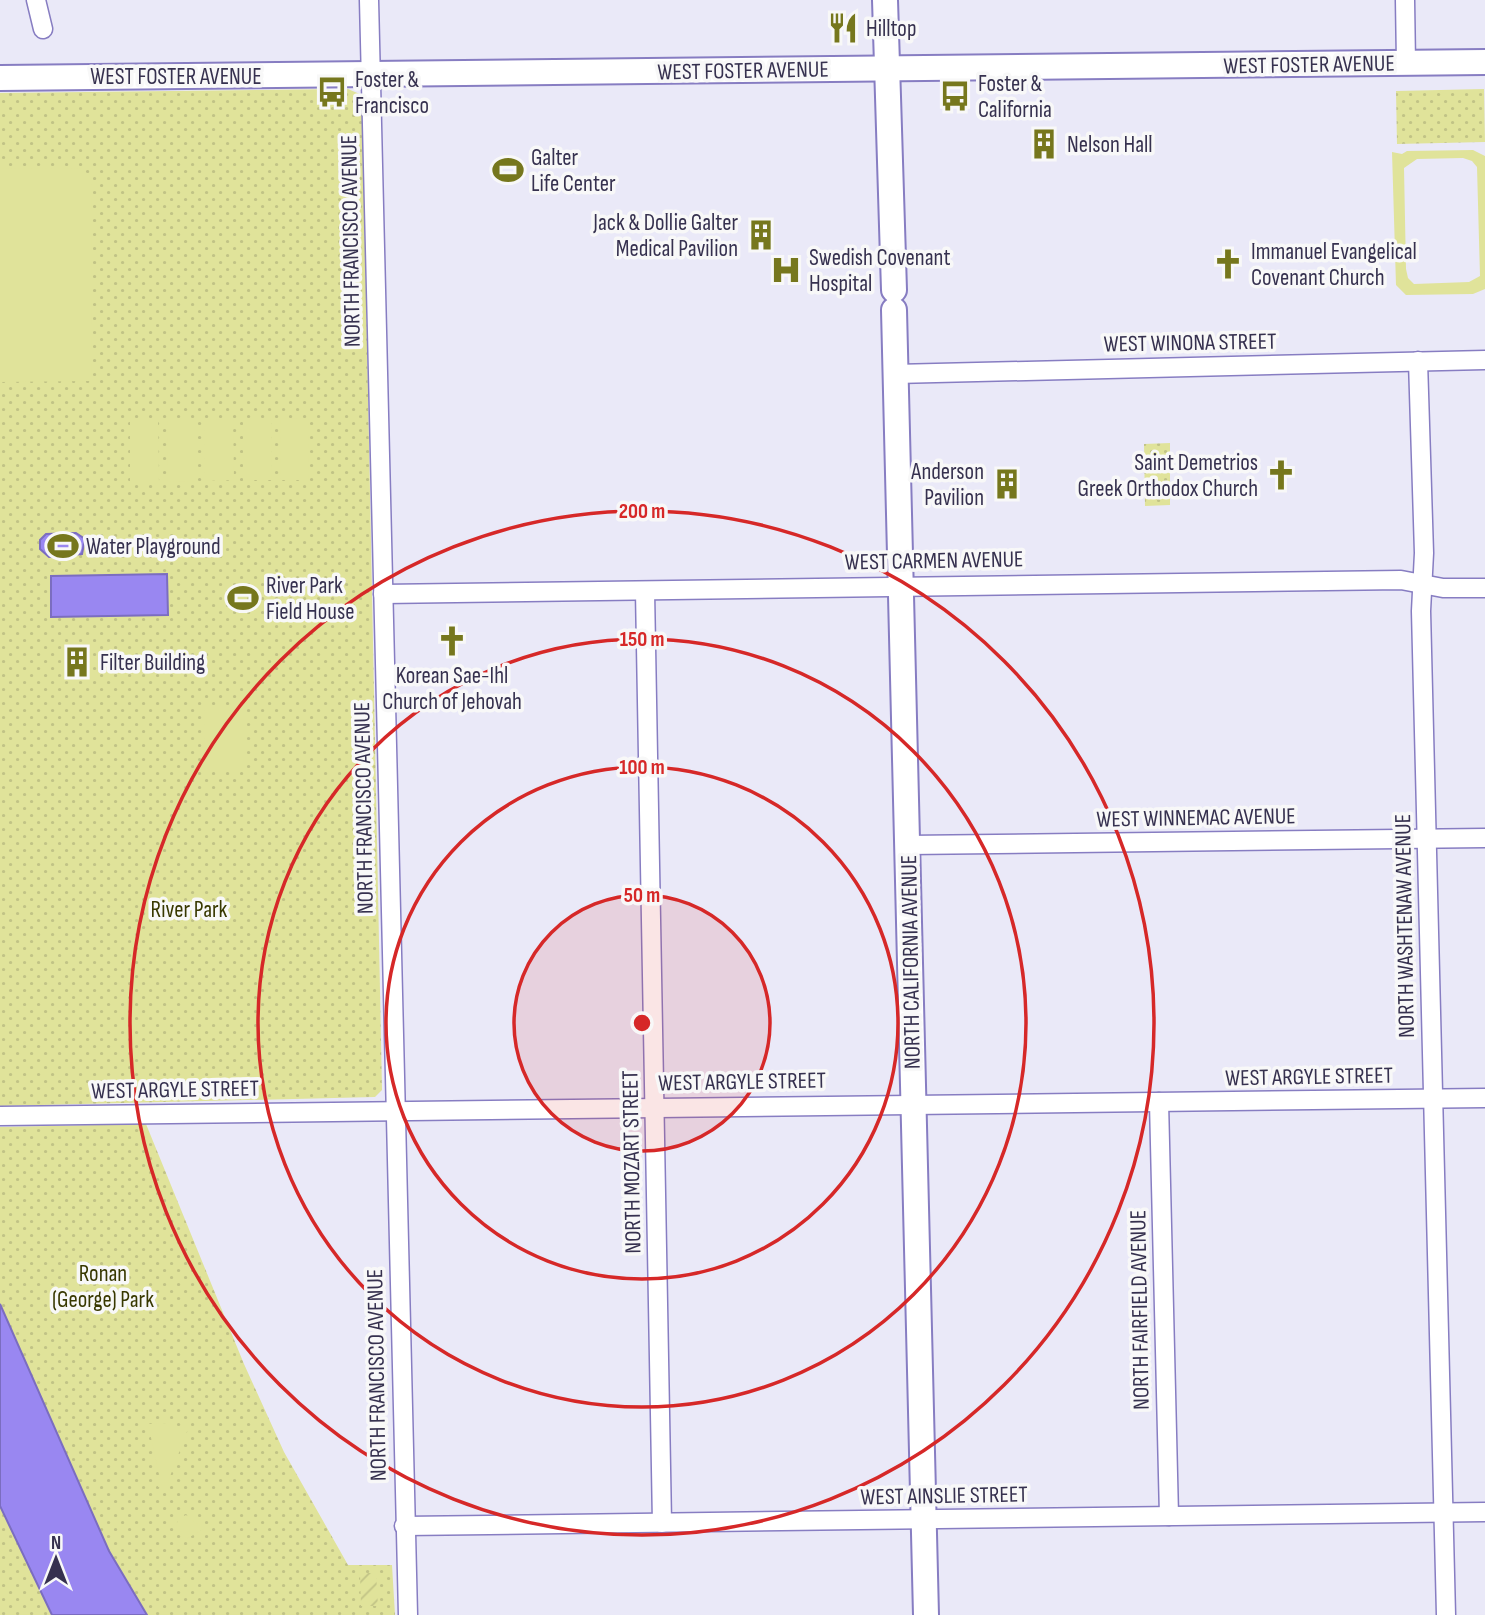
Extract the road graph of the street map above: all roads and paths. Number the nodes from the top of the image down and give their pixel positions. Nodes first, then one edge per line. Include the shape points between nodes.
1 (36, 0) edge
2 (369, 0) edge
3 (885, 0) edge
4 (1405, 0) edge
5 (43, 29) dead end
6 (1485, 62) edge
7 (1406, 63) junction
8 (887, 68) junction
9 (371, 74) junction
10 (0, 78) edge
11 (1485, 360) edge
12 (1418, 362) junction
13 (895, 374) junction
14 (1423, 583) junction
15 (902, 585) junction
16 (1485, 588) edge
17 (645, 591) junction
18 (383, 594) junction
19 (1485, 838) edge
20 (1427, 839) junction
21 (908, 845) junction
22 (1485, 1098) edge
23 (1433, 1099) junction
24 (1159, 1102) junction
25 (914, 1104) junction
26 (654, 1107) junction
27 (395, 1110) junction
28 (0, 1116) edge
29 (1443, 1513) junction
30 (1485, 1513) edge
31 (1169, 1516) junction
32 (923, 1520) junction
33 (662, 1523) junction
34 (404, 1526) junction
35 (408, 1615) edge
36 (926, 1615) edge
37 (1446, 1615) edge

1 - 5 street
2 - 9 street, NORTH FRANCISCO AVENUE
3 - 8 main road, NORTH CALIFORNIA AVENUE
4 - 7 street
6 - 7 main road, WEST FOSTER AVENUE
7 - 8 main road, WEST FOSTER AVENUE
8 - 9 main road, WEST FOSTER AVENUE
8 - 13 main road, NORTH CALIFORNIA AVENUE
9 - 10 main road, WEST FOSTER AVENUE
9 - 18 street, NORTH FRANCISCO AVENUE
11 - 12 street, WEST WINONA STREET
12 - 13 street, WEST WINONA STREET
12 - 14 street, NORTH WASHTENAW AVENUE
13 - 15 main road, NORTH CALIFORNIA AVENUE
14 - 15 street, WEST CARMEN AVENUE
14 - 16 street, WEST CARMEN AVENUE
14 - 20 street, NORTH WASHTENAW AVENUE
15 - 17 street, WEST CARMEN AVENUE
15 - 21 main road, NORTH CALIFORNIA AVENUE
17 - 18 street, WEST CARMEN AVENUE
17 - 26 street, NORTH MOZART STREET
18 - 27 street, NORTH FRANCISCO AVENUE
19 - 20 street, WEST WINNEMAC AVENUE
20 - 21 street, WEST WINNEMAC AVENUE
20 - 23 street, NORTH WASHTENAW AVENUE
21 - 25 main road, NORTH CALIFORNIA AVENUE
22 - 23 street, WEST ARGYLE STREET
23 - 24 street, WEST ARGYLE STREET
23 - 29 street, NORTH WASHTENAW AVENUE
24 - 25 street, WEST ARGYLE STREET
24 - 31 street, NORTH FAIRFIELD AVENUE
25 - 26 street, WEST ARGYLE STREET
25 - 32 main road, NORTH CALIFORNIA AVENUE
26 - 27 street, WEST ARGYLE STREET
26 - 33 street, NORTH MOZART STREET
27 - 28 street, WEST ARGYLE STREET
27 - 34 street, NORTH FRANCISCO AVENUE
29 - 30 street, WEST AINSLIE STREET
29 - 31 street, WEST AINSLIE STREET
29 - 37 street, NORTH WASHTENAW AVENUE
31 - 32 street, WEST AINSLIE STREET
32 - 33 street, WEST AINSLIE STREET
32 - 36 main road, NORTH CALIFORNIA AVENUE
33 - 34 street, WEST AINSLIE STREET
34 - 35 street, NORTH FRANCISCO AVENUE

